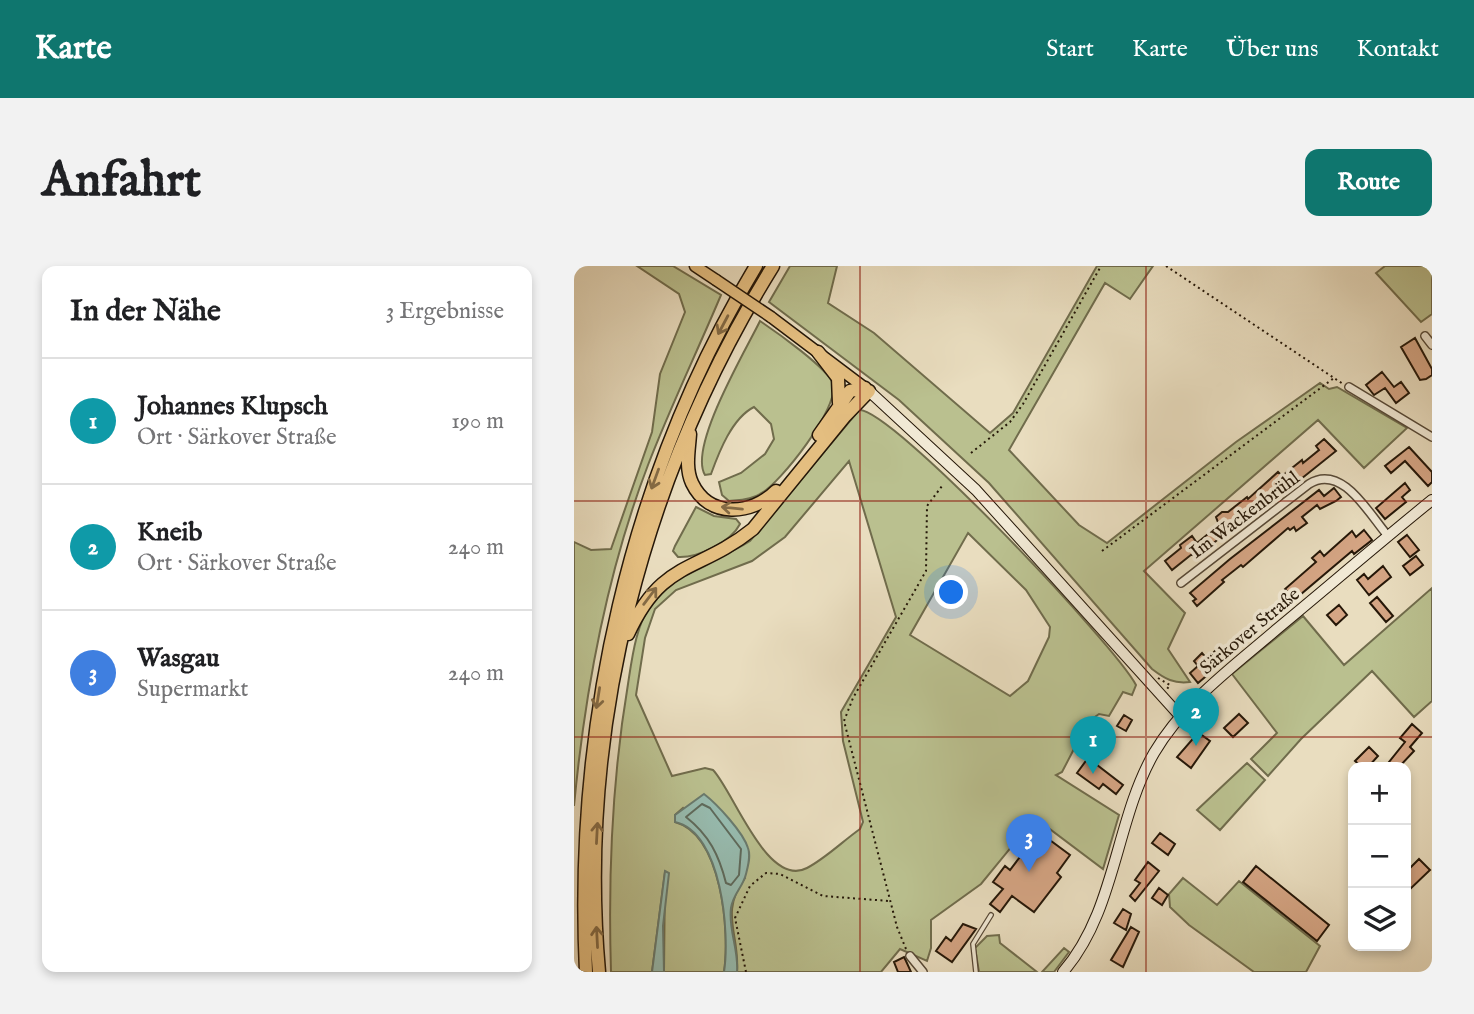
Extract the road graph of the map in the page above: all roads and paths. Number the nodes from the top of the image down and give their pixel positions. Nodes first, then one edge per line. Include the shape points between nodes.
1 (695, 266) edge
2 (756, 266) edge
3 (773, 266) edge
4 (1101, 266) edge
5 (1166, 266) edge
6 (1425, 336) dead end
7 (1432, 345) edge
8 (818, 352) junction
9 (1334, 379) junction
10 (1349, 387) joint
11 (867, 389) junction
12 (839, 405) junction
13 (691, 421) junction
14 (1432, 437) edge
15 (971, 453) dead end
16 (942, 486) dead end
17 (1432, 500) edge
18 (1388, 536) junction
19 (1101, 551) dead end
20 (1181, 583) dead end
21 (618, 656) junction
22 (1180, 716) junction
23 (891, 901) junction
24 (991, 915) dead end
25 (910, 956) joint
26 (586, 972) edge
27 (599, 972) edge
28 (746, 972) edge
29 (923, 972) edge
30 (976, 972) edge
31 (1063, 972) edge

1 - 8 main road, bridge
2 -> 26 highway via 680,415 637,531 609,635 585,807
3 - 13 highway
4 - 15 path via 1023,404 1010,422
5 - 9 path
6 - 7 street
8 - 11 main road
8 - 12 highway via 838,378
9 - 10 path
9 - 19 path
10 - 14 street
11 - 12 highway via 850,391
21 -> 11 highway via 639,611 660,583 753,529
11 - 22 main road via 976,490
12 -> 13 highway via 777,491 764,503 745,509 713,505 694,486 688,465
13 - 21 highway via 649,535
16 - 23 path via 926,506 926,571 844,721
17 - 18 main road, Särkover Straße
18 - 20 street, Im Wackenbrühl via 1340,481 1322,478
18 - 22 main road, Särkover Straße via 1207,688
27 -> 21 highway via 595,902 598,807
22 - 31 main road, Särkover Straße via 1147,767 1097,914
23 - 25 path
23 - 28 path via 824,896 780,874 766,873 750,886 735,918
24 - 30 lane via 973,944
25 - 29 street

